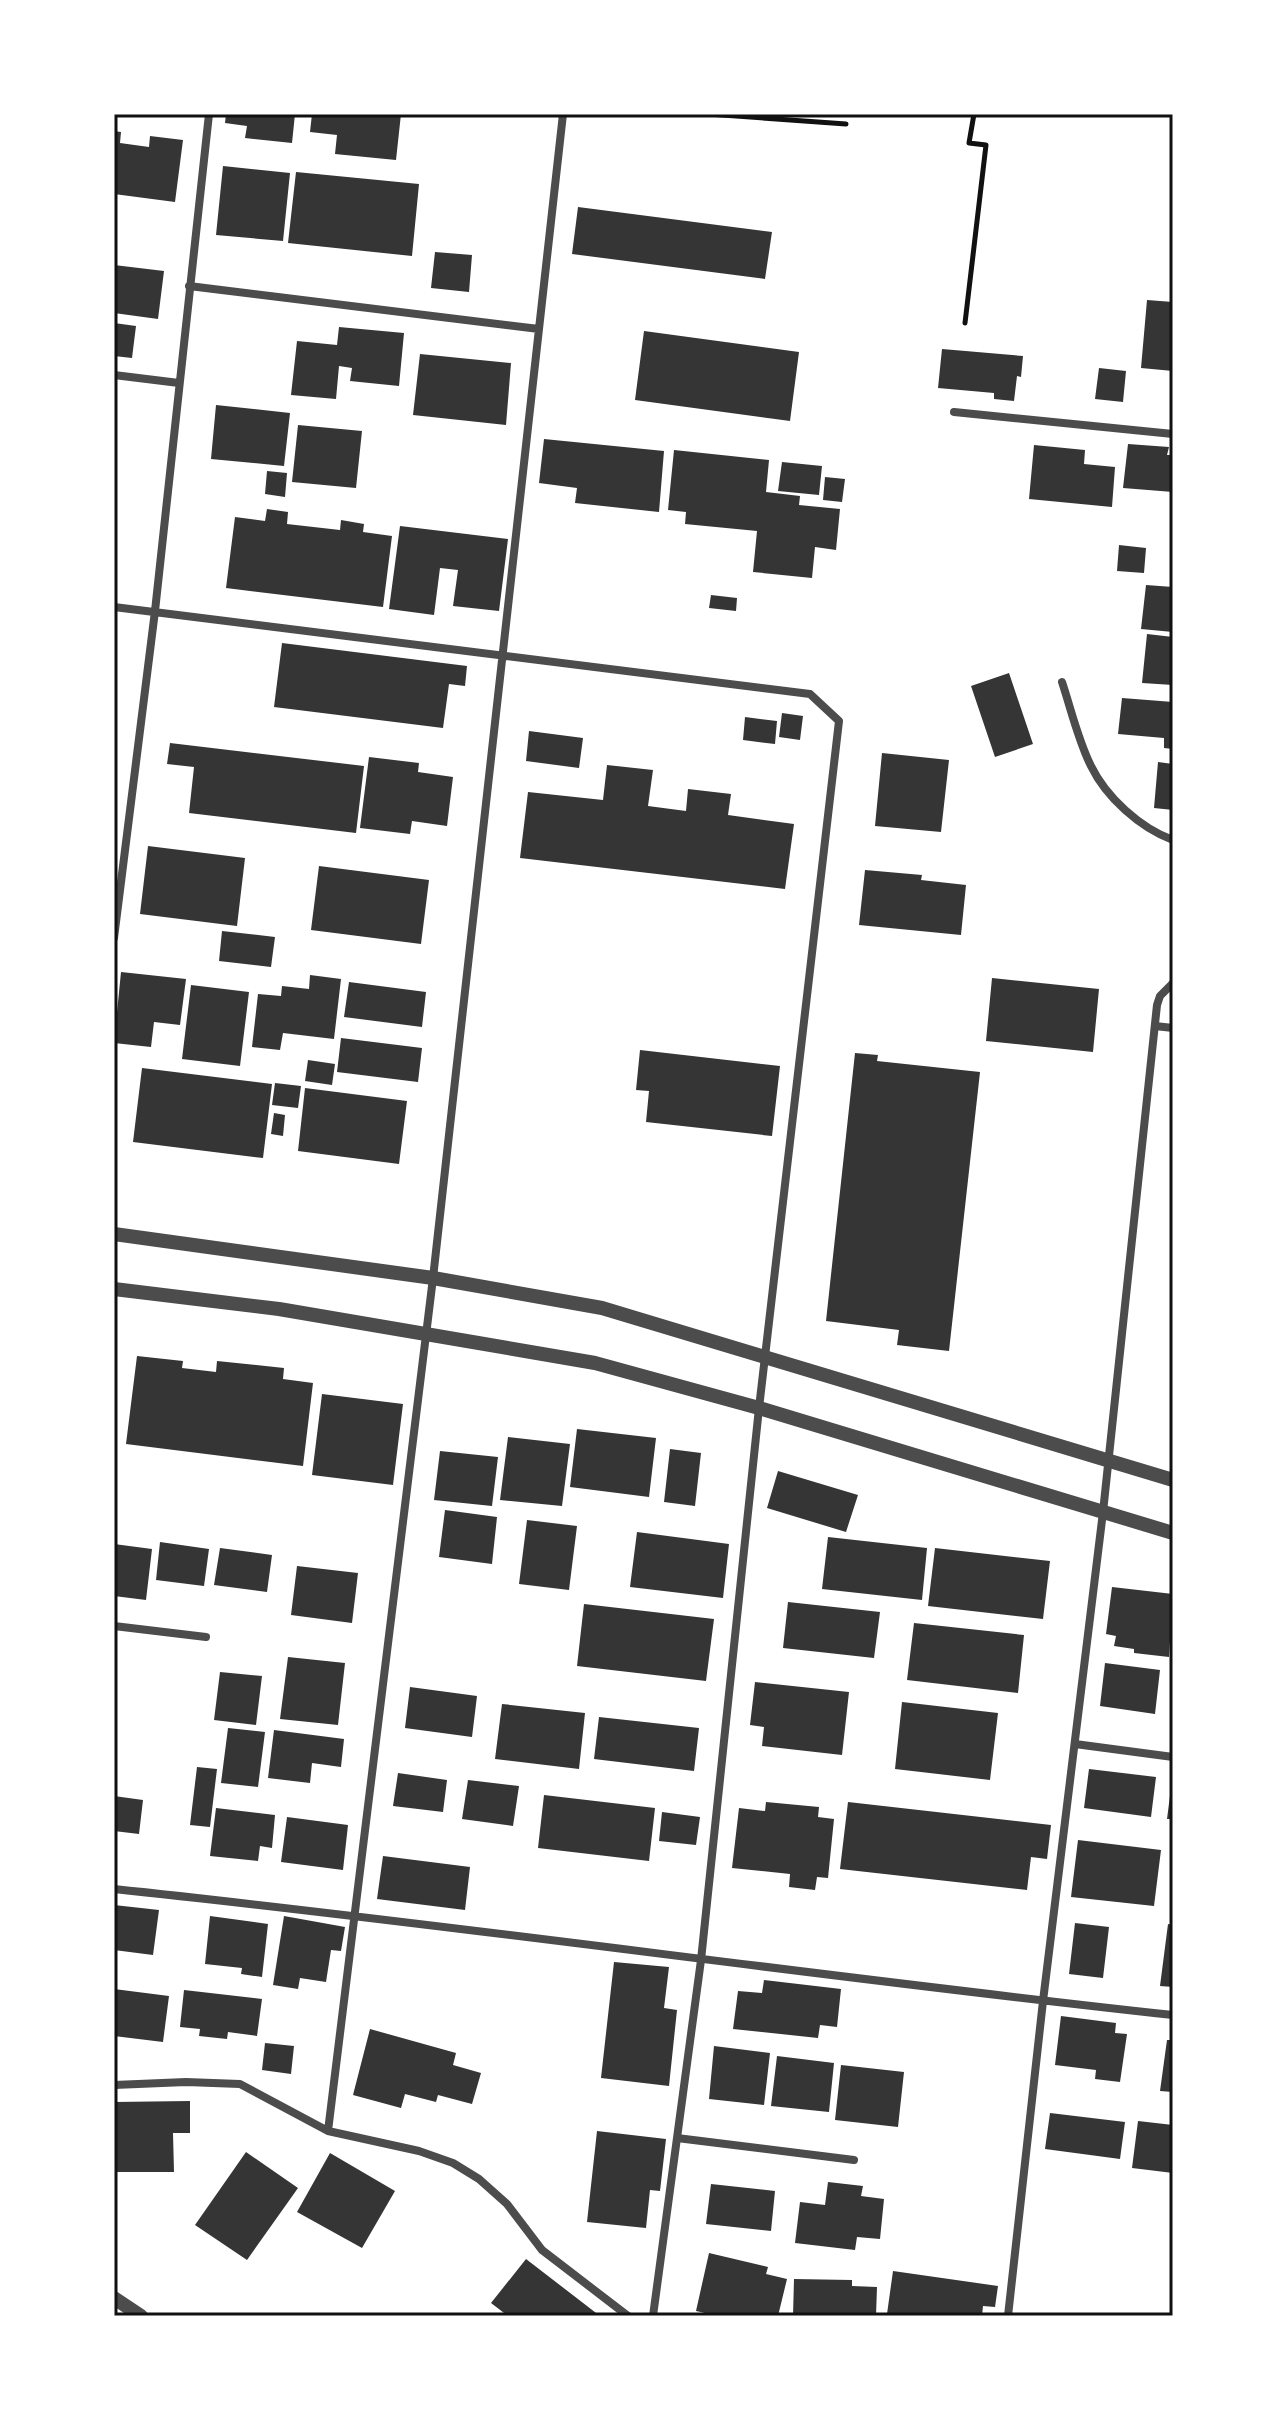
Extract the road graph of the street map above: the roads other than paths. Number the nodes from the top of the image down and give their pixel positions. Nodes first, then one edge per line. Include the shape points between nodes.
1 (209, 114) edge
2 (563, 114) edge
3 (189, 286) junction
4 (539, 329) junction
5 (114, 375) edge
6 (179, 383) junction
7 (954, 412) dead end
8 (1173, 434) edge
9 (114, 607) edge
10 (155, 611) junction
11 (503, 657) junction
12 (1062, 682) dead end
13 (1173, 840) edge
14 (114, 938) edge
15 (1173, 983) edge
16 (1155, 1026) junction
17 (1173, 1028) edge
18 (114, 1234) edge
19 (433, 1278) junction
20 (114, 1289) edge
21 (426, 1332) junction
22 (765, 1356) junction
23 (759, 1408) junction
24 (1107, 1459) junction
25 (1173, 1480) edge
26 (1103, 1512) junction
27 (1173, 1533) edge
28 (114, 1626) edge
29 (206, 1637) dead end
30 (1075, 1744) junction
31 (1173, 1757) edge
32 (114, 1889) edge
33 (356, 1914) junction
34 (701, 1960) junction
35 (1043, 2001) junction
36 (1173, 2015) edge
37 (114, 2085) edge
38 (328, 2131) junction
39 (677, 2138) junction
40 (854, 2160) dead end
41 (114, 2298) edge
42 (141, 2316) edge
43 (628, 2316) edge
44 (653, 2316) edge
45 (1008, 2316) edge

1 - 3 street
2 - 4 street
3 - 4 street
3 - 6 street
4 - 11 street
5 - 6 street
6 - 10 street
7 - 8 street
9 - 10 street
10 - 11 street
10 - 14 street
11 - 19 street
11 - 22 street via 810,694 839,721
12 - 13 street via 1100,782 1146,827
15 - 16 street via 1160,996
16 - 17 street
16 - 24 street
18 - 19 street
19 - 21 street
19 - 22 street via 602,1308
20 - 21 street
21 - 23 street via 595,1363
21 - 33 street
22 - 23 street
22 - 24 street
23 - 26 street
23 - 34 street
24 - 25 street
24 - 26 street
26 - 27 street
26 - 30 street
28 - 29 street
30 - 31 street
30 - 35 street
32 - 33 street
33 - 34 street
33 - 38 street
34 - 35 street
34 - 39 street
35 - 36 street
35 - 45 street
37 - 38 street via 240,2084
38 - 43 street via 419,2151 479,2179 507,2204 542,2250
39 - 40 street
39 - 44 street
41 - 42 street

